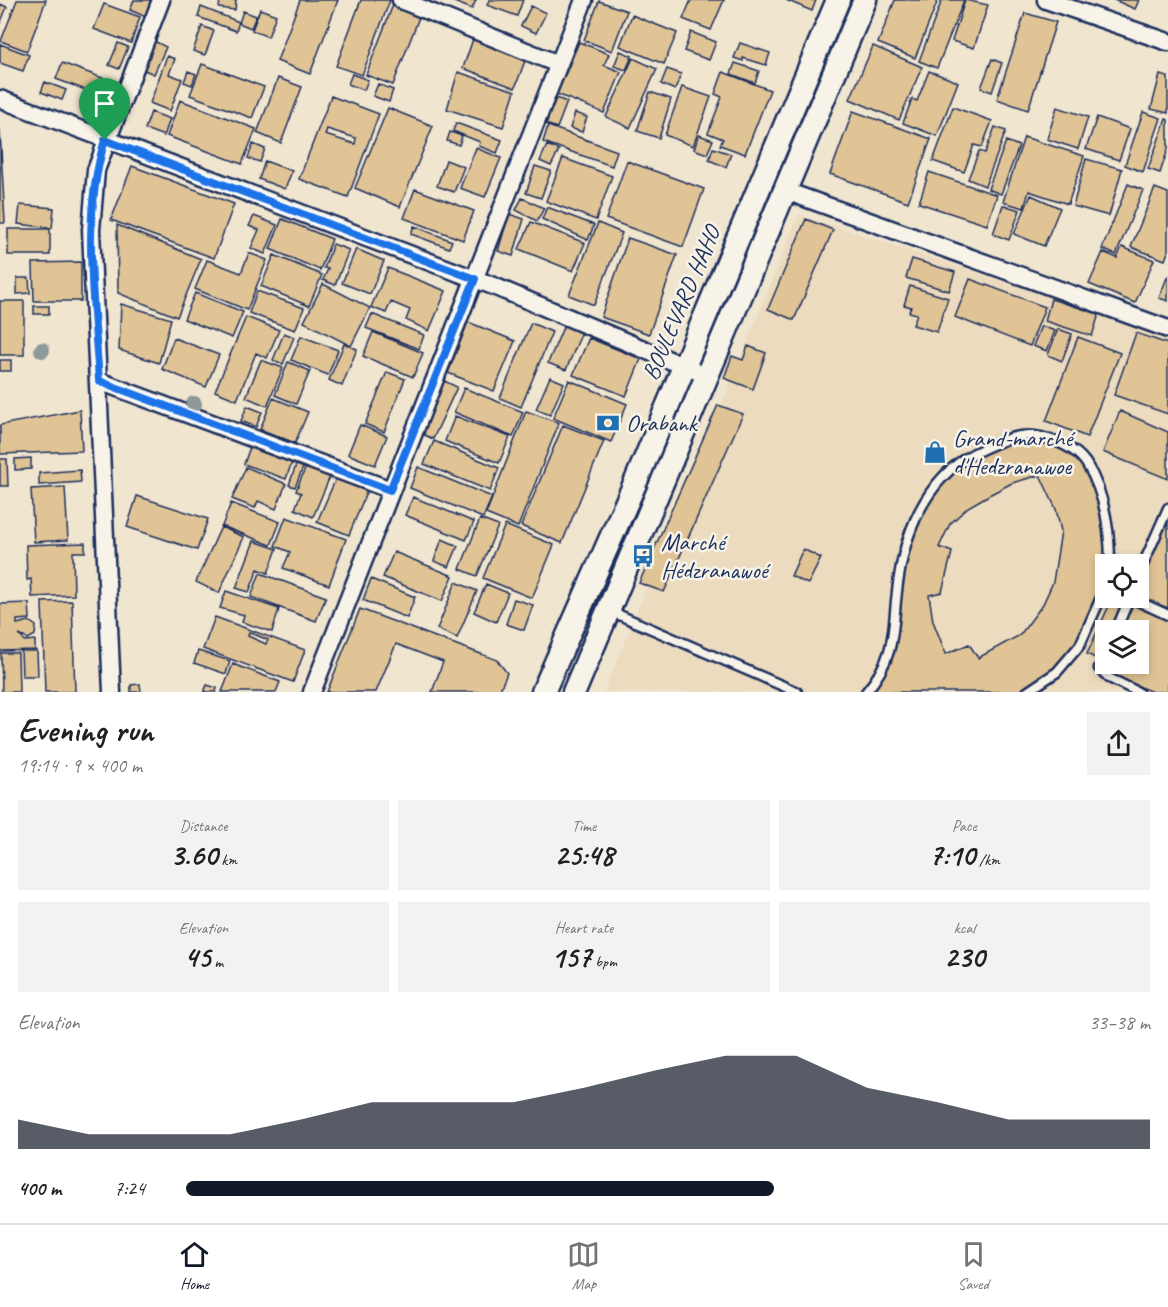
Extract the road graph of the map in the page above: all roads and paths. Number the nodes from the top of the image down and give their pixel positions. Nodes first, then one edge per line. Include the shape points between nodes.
1 (161, 0) edge
2 (401, 0) edge
3 (584, 0) edge
4 (838, 0) edge
5 (865, 0) edge
6 (1046, 0) edge
7 (1168, 42) edge
8 (558, 64) junction
9 (0, 99) edge
10 (105, 140) junction
11 (783, 190) junction
12 (475, 279) junction
13 (1168, 329) edge
14 (683, 365) junction
15 (705, 376) junction
16 (99, 381) junction
17 (390, 490) junction
18 (1168, 508) edge
19 (1110, 554) edge
20 (1148, 554) edge
21 (1149, 606) edge
22 (1096, 608) edge
23 (608, 610) junction
24 (1168, 615) edge
25 (1105, 674) edge
26 (112, 692) edge
27 (312, 692) edge
28 (543, 692) edge
29 (574, 692) edge
30 (797, 692) edge
31 (866, 692) edge
32 (1027, 692) edge
33 (1138, 692) edge

1 - 10 street
2 - 8 street
3 - 8 street
4 - 14 main road, BOULEVARD HAHO
5 - 11 main road, BOULEVARD HAHO
6 - 7 street
8 - 12 street
9 - 10 street
10 - 12 street
10 - 16 street via 94,179 91,230
11 - 13 street
11 - 15 main road, BOULEVARD HAHO
12 - 14 street
12 - 17 street
14 - 15 street
14 - 28 main road, BOULEVARD HAHO
15 - 23 main road, BOULEVARD HAHO
16 - 17 street
16 - 26 street
17 - 27 street
18 - 20 lane
19 - 31 lane via 1110,532 1101,498 1085,462 1075,452 1053,440 1029,435 1015,436 977,452 947,473 922,503 907,539 898,578 892,645 882,674
21 - 24 lane
22 - 32 lane via 1080,645 1057,672
23 - 29 main road, BOULEVARD HAHO
23 - 30 lane
25 - 33 lane

